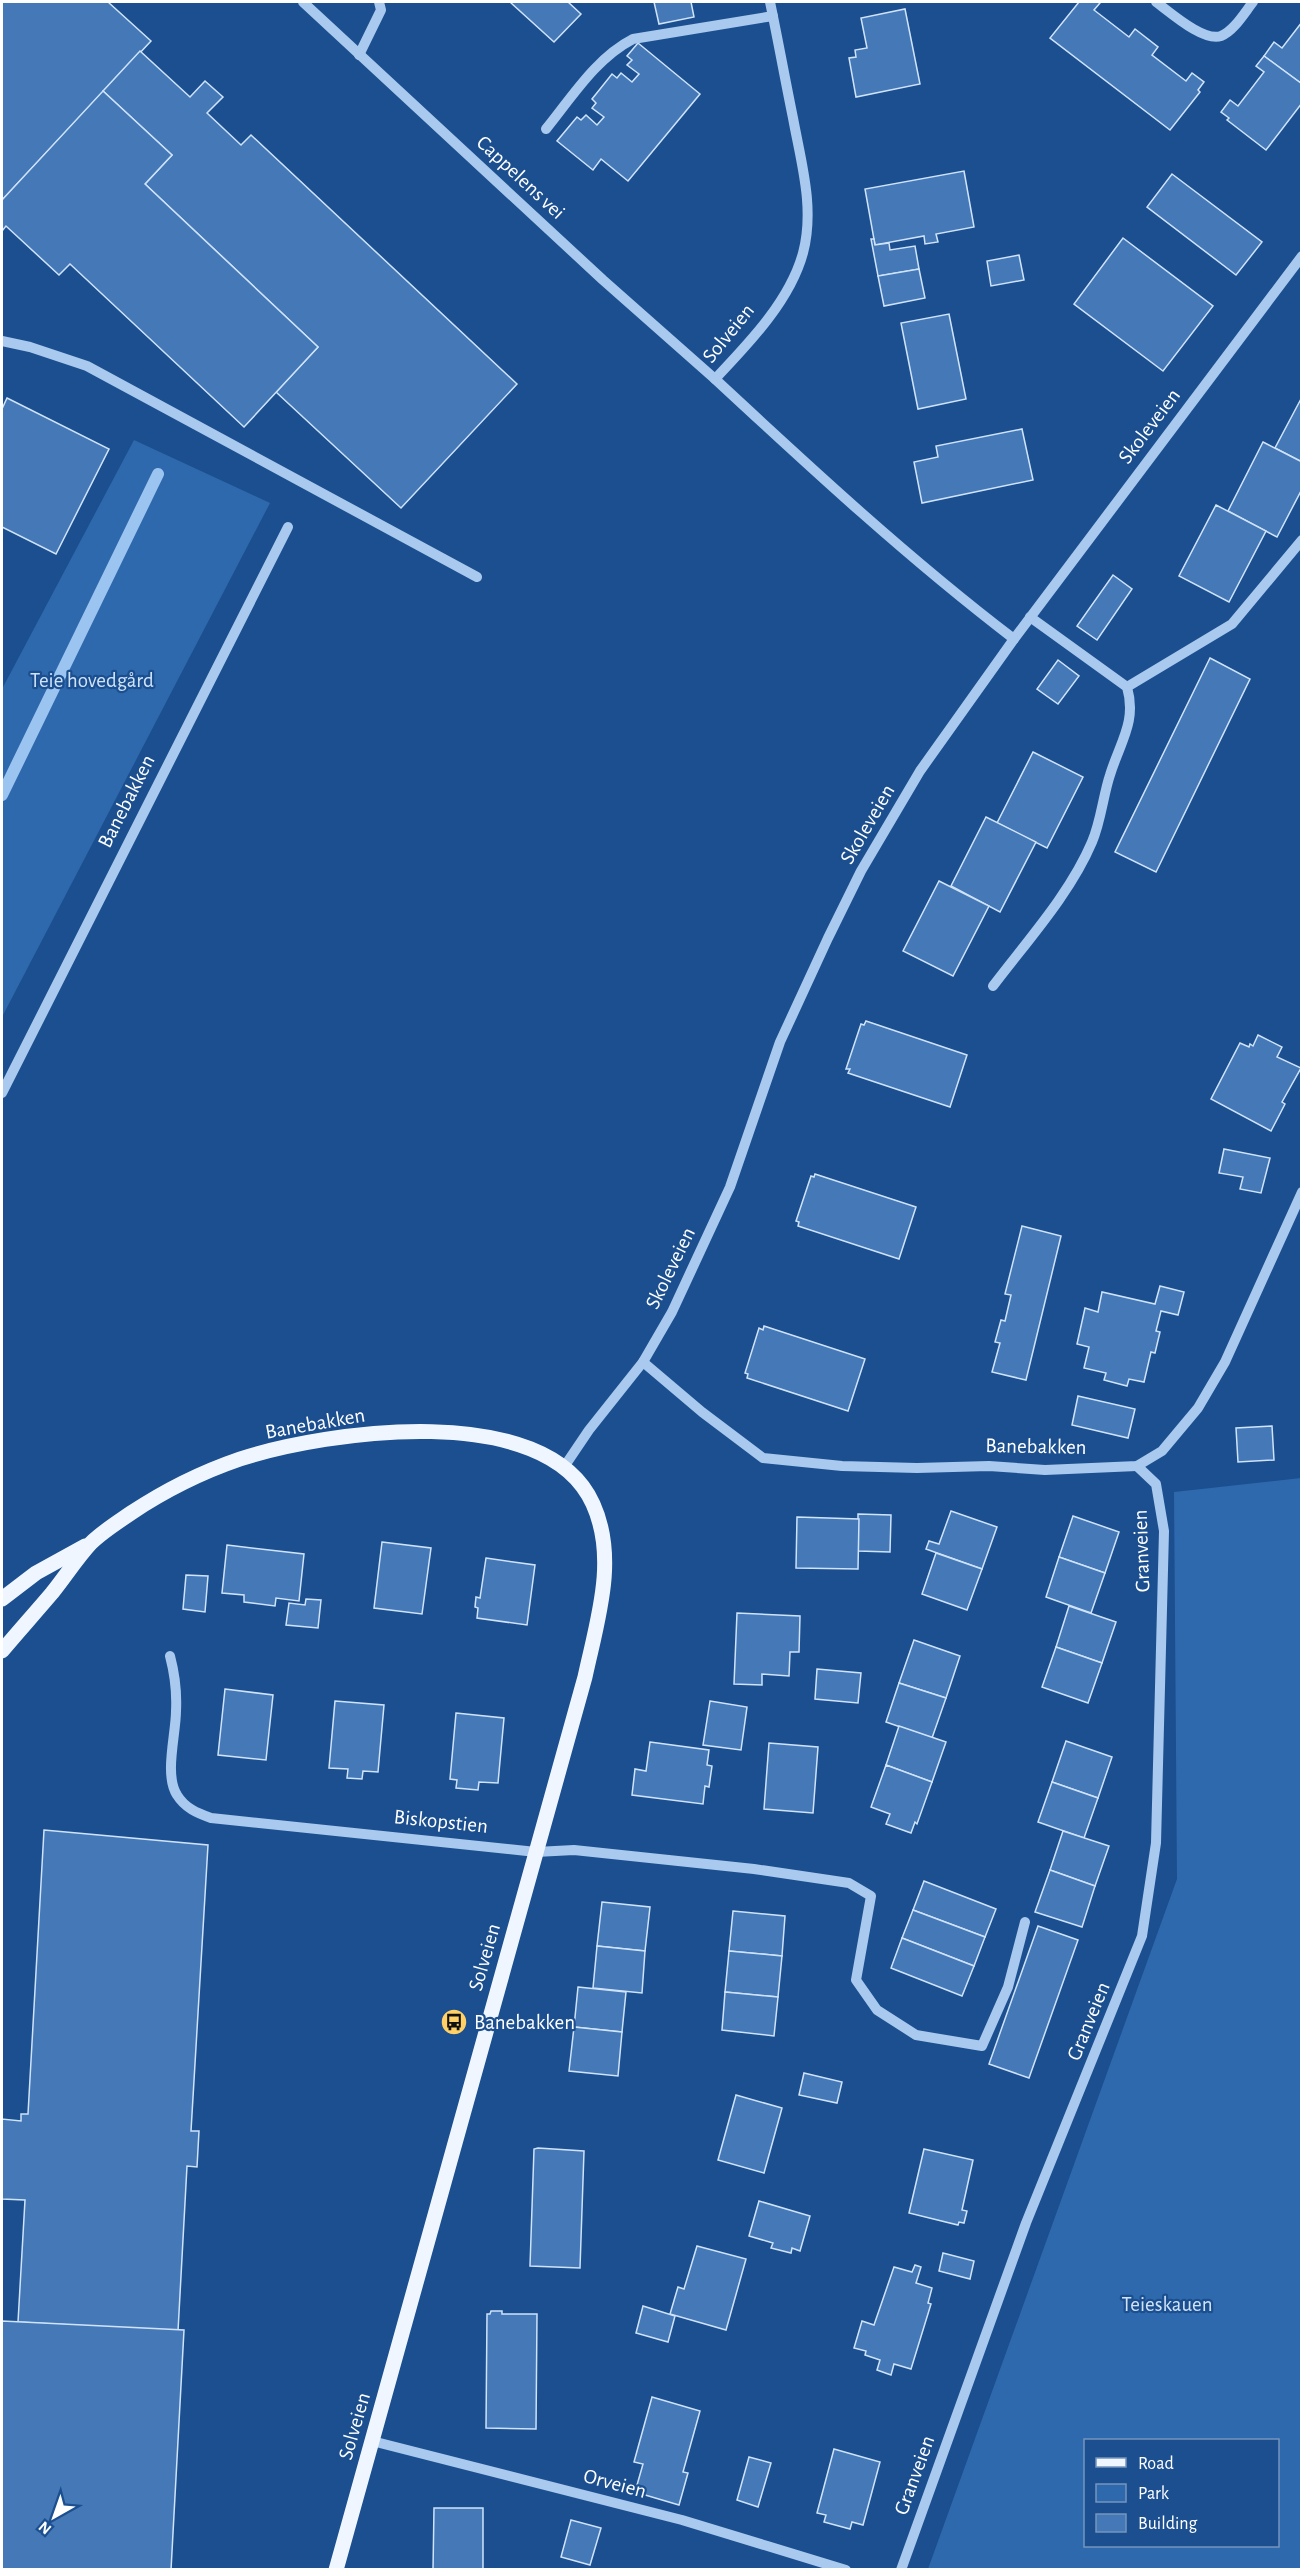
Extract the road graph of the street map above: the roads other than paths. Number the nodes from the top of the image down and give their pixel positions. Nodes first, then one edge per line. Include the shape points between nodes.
1 (303, 2) edge
2 (379, 2) edge
3 (770, 2) edge
4 (1156, 2) edge
5 (1253, 2) edge
6 (773, 16) junction
7 (360, 55) junction
8 (546, 129) dead end
9 (1302, 256) edge
10 (2, 341) edge
11 (715, 379) junction
12 (288, 527) dead end
13 (1302, 540) edge
14 (477, 577) dead end
15 (1030, 617) junction
16 (1014, 639) junction
17 (1127, 687) junction
18 (993, 986) dead end
19 (2, 1093) edge
20 (1302, 1192) edge
21 (643, 1362) junction
22 (564, 1467) junction
23 (1137, 1467) junction
24 (91, 1543) junction
25 (2, 1599) edge
26 (2, 1651) edge
27 (170, 1656) dead end
28 (536, 1852) junction
29 (1025, 1922) dead end
30 (372, 2441) junction
31 (336, 2570) edge
32 (846, 2570) edge
33 (901, 2570) edge

1 - 7 street, Cappelens vei
2 - 7 street via 381,10
3 - 6 street, Solveien
4 - 5 street via 1197,31 1214,36 1222,36 1236,24
6 - 8 street via 633,39 597,66
6 - 11 street, Solveien via 809,224 803,254 786,291 745,347
7 - 11 street, Cappelens vei
9 - 15 street, Skoleveien
10 - 14 street via 87,366
11 - 16 street, Solveien via 849,504 944,586
12 - 19 street, Banebakken
13 - 17 street via 1232,624
15 - 16 street, Skoleveien
15 - 17 street
16 - 21 street, Skoleveien via 920,771 861,871 780,1042 730,1187 672,1312
17 - 18 street via 1130,718 1109,775 1092,840 1059,898
20 - 23 street via 1225,1362 1203,1399 1162,1451
21 - 22 street, Skoleveien
21 - 23 street, Banebakken via 763,1458 917,1468
22 - 24 main road, Banebakken via 507,1441 468,1434 354,1434 285,1447 210,1471 141,1507
22 - 28 main road, Solveien via 579,1481 602,1526 605,1582 585,1677
23 - 33 street, Granveien via 1156,1484 1164,1531 1156,1843 1147,1916 1132,1965 1026,2223
24 - 25 main road, Banebakken via 36,1573
24 - 26 main road, Banebakken
27 - 28 street, Biskopstien via 176,1678 171,1772 176,1794 191,1810 211,1818
28 - 29 street, Biskopstien via 574,1850 849,1883 871,1896 856,1980 876,2010 915,2035 982,2046 1008,1987
28 - 30 main road, Solveien
30 - 31 main road, Solveien
30 - 32 street, Orveien via 682,2520

